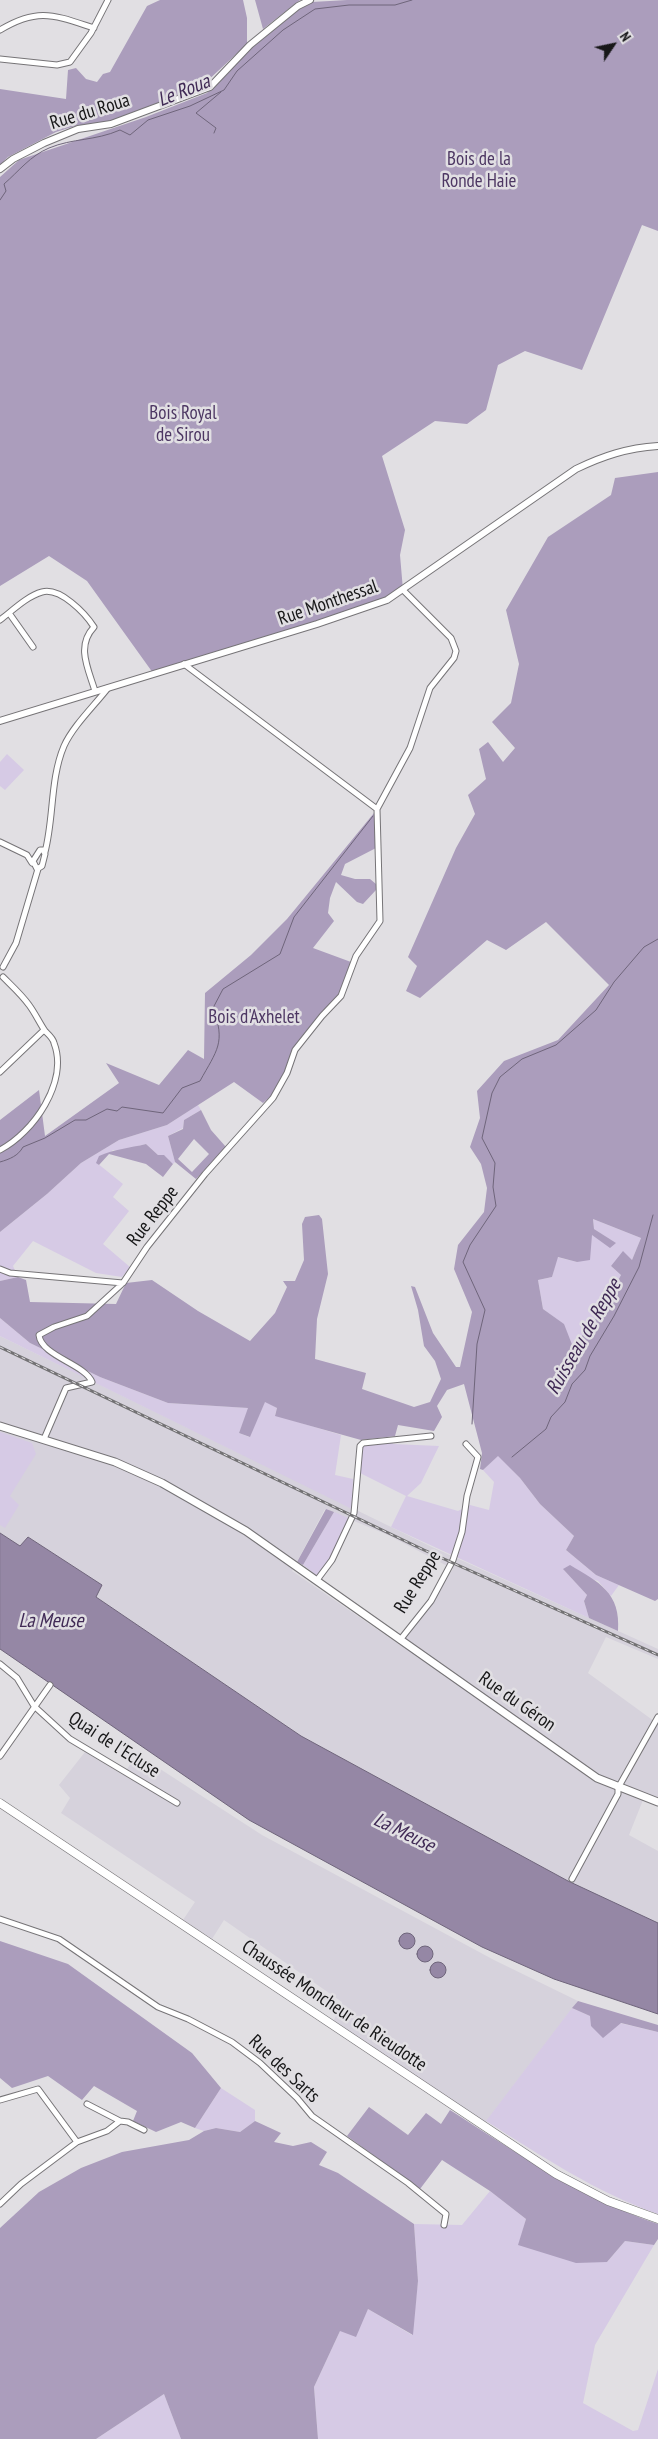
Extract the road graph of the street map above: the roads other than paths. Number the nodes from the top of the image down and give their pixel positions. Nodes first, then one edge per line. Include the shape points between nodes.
1 (108, 0) edge
2 (310, 0) edge
3 (94, 28) junction
4 (0, 30) edge
5 (0, 59) edge
6 (0, 169) edge
7 (658, 446) edge
8 (403, 590) junction
9 (8, 613) junction
10 (0, 620) edge
11 (33, 647) dead end
12 (184, 664) junction
13 (110, 686) junction
14 (94, 691) junction
15 (0, 721) edge
16 (377, 810) junction
17 (0, 842) edge
18 (41, 851) junction
19 (27, 855) junction
20 (33, 864) junction
21 (38, 869) junction
22 (1, 966) edge
23 (2, 977) edge
24 (44, 1030) junction
25 (0, 1072) edge
26 (0, 1150) edge
27 (0, 1270) edge
28 (123, 1283) junction
29 (0, 1426) edge
30 (431, 1436) dead end
31 (44, 1440) junction
32 (466, 1444) dead end
33 (317, 1580) junction
34 (400, 1640) junction
35 (0, 1664) edge
36 (50, 1685) dead end
37 (34, 1706) junction
38 (658, 1717) edge
39 (0, 1756) edge
40 (618, 1788) junction
41 (658, 1802) edge
42 (0, 1803) edge
43 (177, 1803) dead end
44 (572, 1879) dead end
45 (0, 1919) edge
46 (0, 2100) edge
47 (87, 2104) dead end
48 (120, 2121) junction
49 (144, 2130) dead end
50 (77, 2142) junction
51 (0, 2204) edge
52 (658, 2219) edge
53 (444, 2225) dead end

1 - 3 street
2 - 6 street, Rue du Roua via 250,45 210,87 111,124 78,129 44,142 13,158
3 - 4 street via 51,14 29,16
3 - 5 street via 70,62 56,65
7 - 8 street, Rue Monthessal via 633,447 576,469
8 - 12 street, Rue Monthessal via 387,600 317,624
8 - 16 street via 451,638 456,652 430,688 410,748
9 - 10 street
9 - 11 street
9 - 14 street via 40,592 49,591 85,613 94,627 87,634 83,646
12 - 13 street, Rue Monthessal
12 - 16 street
13 - 14 street, Rue Monthessal
13 - 18 street via 64,746 48,841
14 - 15 street, Rue Monthessal
16 - 28 street, Rue Reppe via 380,921 356,956 341,996 295,1050 287,1073 272,1098 205,1174
17 - 19 street
18 - 19 street
18 - 20 street
18 - 21 street via 42,866
19 - 20 street
20 - 21 street
21 - 22 street via 16,943
22 - 23 street via 5,974
23 - 24 street via 27,1002
24 - 25 street
24 - 26 street via 54,1042 54,1088 27,1131 13,1144
27 - 28 street
28 - 31 street, Rue Reppe via 87,1316 40,1335 40,1340 48,1348 85,1373 92,1382 66,1388
29 - 31 main road, Rue Reppe
30 - 33 street via 363,1443 360,1446 354,1513 332,1560
31 - 33 main road, Rue Reppe via 115,1462 162,1483 246,1530
32 - 34 street, Rue Reppe via 478,1457 458,1547 431,1601
33 - 34 main road, Rue Reppe
34 - 40 main road, Rue du Géron via 598,1778
35 - 37 street, Quai de l'Ecluse via 17,1678
36 - 37 street
37 - 39 street
37 - 43 street, Quai de l'Ecluse via 70,1739
38 - 40 street
40 - 41 main road, Rue du Géron
40 - 44 street via 618,1794
42 - 52 main road, Chaussée Moncheur de Rieudotte via 556,2174 608,2201
45 - 53 street, Rue des Sarts via 59,1939 158,2007 232,2042 260,2063 312,2116 408,2183 446,2214
46 - 50 street via 38,2089
47 - 48 street
48 - 49 street
48 - 50 street via 107,2131
50 - 51 street

